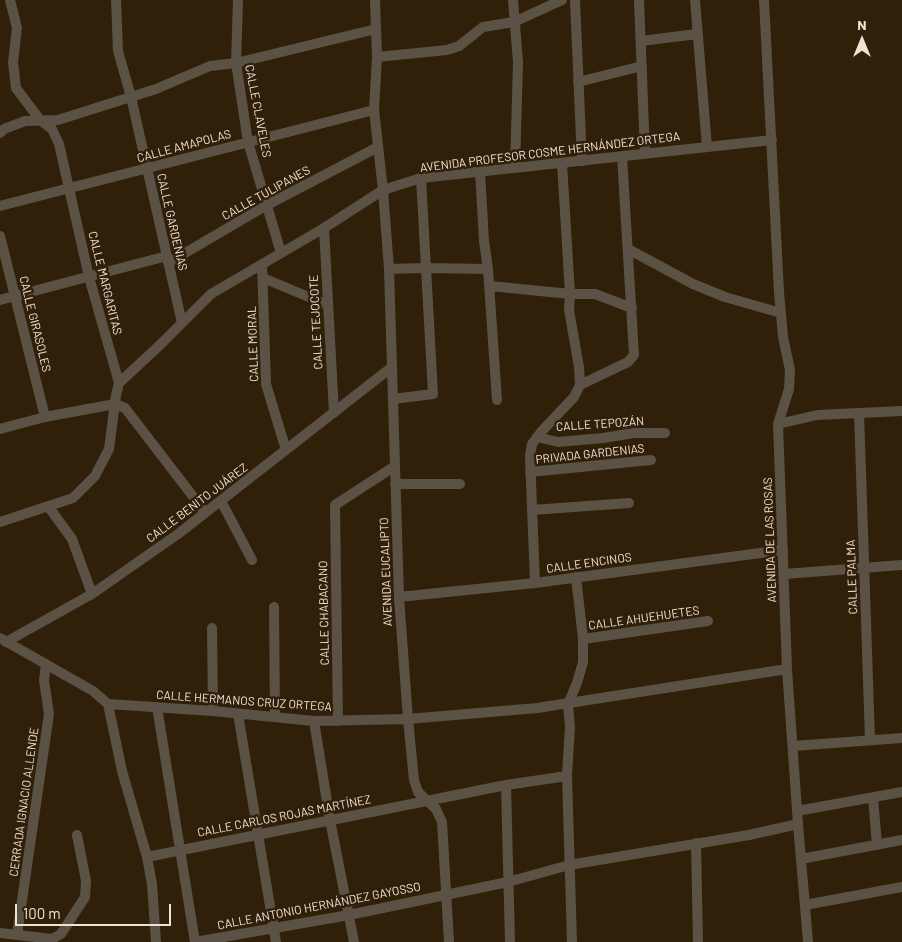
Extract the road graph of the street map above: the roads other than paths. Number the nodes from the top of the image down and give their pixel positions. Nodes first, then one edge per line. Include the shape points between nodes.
1 (10, 0) edge
2 (116, 0) edge
3 (238, 0) edge
4 (375, 0) edge
5 (513, 0) edge
6 (562, 0) edge
7 (575, 0) edge
8 (639, 0) edge
9 (695, 0) edge
10 (764, 0) edge
11 (514, 22) junction
12 (376, 29) junction
13 (697, 34) junction
14 (641, 41) junction
15 (377, 57) junction
16 (236, 63) junction
17 (642, 66) junction
18 (578, 82) junction
19 (131, 97) junction
20 (374, 110) junction
21 (40, 120) junction
22 (0, 133) edge
23 (772, 140) junction
24 (248, 142) junction
25 (378, 147) junction
26 (707, 147) junction
27 (645, 154) junction
28 (622, 156) junction
29 (582, 161) junction
30 (562, 163) junction
31 (516, 168) junction
32 (147, 169) junction
33 (480, 172) junction
34 (421, 178) junction
35 (70, 188) junction
36 (383, 190) junction
37 (267, 205) junction
38 (0, 206) edge
39 (324, 228) junction
40 (0, 236) edge
41 (628, 249) junction
42 (281, 253) junction
43 (168, 259) junction
44 (262, 264) junction
45 (426, 268) junction
46 (388, 269) junction
47 (488, 269) junction
48 (89, 277) junction
49 (263, 278) junction
50 (490, 286) junction
51 (15, 294) junction
52 (570, 294) junction
53 (0, 300) edge
54 (328, 305) junction
55 (632, 308) junction
56 (781, 313) junction
57 (182, 323) junction
58 (392, 367) junction
59 (119, 383) junction
60 (580, 385) junction
61 (393, 400) junction
62 (498, 400) dead end
63 (114, 404) junction
64 (902, 411) edge
65 (334, 413) junction
66 (859, 413) junction
67 (45, 417) junction
68 (778, 424) junction
69 (0, 429) edge
70 (665, 433) dead end
71 (537, 437) junction
72 (286, 450) junction
73 (651, 460) dead end
74 (395, 466) junction
75 (530, 472) junction
76 (395, 484) junction
77 (460, 484) dead end
78 (221, 501) junction
79 (629, 503) dead end
80 (48, 506) junction
81 (532, 510) junction
82 (205, 512) junction
83 (0, 522) edge
84 (783, 550) junction
85 (252, 560) dead end
86 (902, 565) edge
87 (864, 568) junction
88 (784, 574) junction
89 (576, 577) junction
90 (535, 583) junction
91 (92, 594) junction
92 (399, 597) junction
93 (274, 607) dead end
94 (708, 621) dead end
95 (212, 628) dead end
96 (583, 639) junction
97 (3, 640) edge
98 (46, 664) junction
99 (787, 669) junction
100 (108, 704) junction
101 (568, 704) junction
102 (157, 707) junction
103 (213, 710) junction
104 (238, 714) junction
105 (275, 717) junction
106 (408, 719) junction
107 (314, 721) junction
108 (338, 721) junction
109 (902, 738) edge
110 (870, 740) junction
111 (793, 746) junction
112 (567, 776) junction
113 (506, 785) junction
114 (902, 792) edge
115 (873, 797) junction
116 (427, 801) junction
117 (797, 811) junction
118 (330, 820) junction
119 (798, 824) junction
120 (258, 834) junction
121 (77, 835) dead end
122 (902, 840) edge
123 (696, 843) junction
124 (877, 845) junction
125 (180, 850) junction
126 (147, 857) junction
127 (801, 859) junction
128 (569, 865) junction
129 (508, 882) junction
130 (902, 886) edge
131 (447, 894) junction
132 (805, 905) junction
133 (349, 915) junction
134 (274, 928) junction
135 (0, 933) edge
136 (17, 936) junction
137 (156, 942) edge
138 (195, 942) edge
139 (276, 942) edge
140 (354, 942) edge
141 (449, 942) edge
142 (510, 942) edge
143 (572, 942) edge
144 (698, 942) edge
145 (808, 942) edge

1 - 21 street, CALLE MARGARITAS via 17,28 13,62 16,88
2 - 19 street, CALLE GARDENIAS via 118,51
3 - 16 street, CALLE CLAVELES
4 - 12 street, AVENIDA EUCALIPTO
5 - 11 street
6 - 11 street
7 - 18 street
8 - 14 street
9 - 13 street
10 - 23 street, AVENIDA DE LAS ROSAS
11 - 15 street via 483,28 459,46 447,50
11 - 31 street via 518,62
12 - 15 street, AVENIDA EUCALIPTO
12 - 16 street
13 - 14 street
13 - 26 street
14 - 17 street
15 - 20 street, AVENIDA EUCALIPTO
16 - 19 street via 210,66
16 - 24 street, CALLE CLAVELES
17 - 18 street
17 - 27 street
18 - 29 street
19 - 21 street via 58,120
19 - 32 street, CALLE GARDENIAS
20 - 24 street, CALLE AMAPOLAS
20 - 25 street, AVENIDA EUCALIPTO
21 - 22 street via 25,121
21 - 35 street, CALLE MARGARITAS via 52,129 59,144
23 - 26 street, AVENIDA PROFESOR COSME HERNÁNDEZ ORTEGA
23 - 56 street, AVENIDA DE LAS ROSAS
24 - 32 street, CALLE AMAPOLAS
24 - 37 street, CALLE CLAVELES
25 - 36 street, AVENIDA EUCALIPTO
25 - 37 street, CALLE TULIPANES
26 - 27 street, AVENIDA PROFESOR COSME HERNÁNDEZ ORTEGA
27 - 28 street, AVENIDA PROFESOR COSME HERNÁNDEZ ORTEGA
28 - 29 street, AVENIDA PROFESOR COSME HERNÁNDEZ ORTEGA
28 - 41 street
29 - 30 street, AVENIDA PROFESOR COSME HERNÁNDEZ ORTEGA
30 - 31 street, AVENIDA PROFESOR COSME HERNÁNDEZ ORTEGA
30 - 52 street
31 - 33 street, AVENIDA PROFESOR COSME HERNÁNDEZ ORTEGA
32 - 35 street, CALLE AMAPOLAS
32 - 43 street, CALLE GARDENIAS
33 - 34 street, AVENIDA PROFESOR COSME HERNÁNDEZ ORTEGA
33 - 47 street
34 - 36 street, AVENIDA PROFESOR COSME HERNÁNDEZ ORTEGA
34 - 45 street
35 - 38 street, CALLE AMAPOLAS
35 - 48 street, CALLE MARGARITAS
36 - 39 street, AVENIDA PROFESOR COSME HERNÁNDEZ ORTEGA
36 - 46 street, AVENIDA EUCALIPTO
37 - 42 street, CALLE CLAVELES
37 - 43 street, CALLE TULIPANES
39 - 42 street, AVENIDA PROFESOR COSME HERNÁNDEZ ORTEGA
39 - 54 street, CALLE TEJOCOTE
40 - 51 street, CALLE GIRASOLES
41 - 55 street
41 - 56 street via 693,284
42 - 44 street, AVENIDA PROFESOR COSME HERNÁNDEZ ORTEGA
43 - 48 street, CALLE TULIPANES
43 - 57 street, CALLE GARDENIAS
44 - 49 street, CALLE MORAL
44 - 57 street, AVENIDA PROFESOR COSME HERNÁNDEZ ORTEGA via 211,294
45 - 46 street
45 - 47 street
45 - 61 street via 433,394
46 - 58 street, AVENIDA EUCALIPTO
47 - 50 street
48 - 51 street, CALLE TULIPANES
48 - 59 street, CALLE MARGARITAS
49 - 54 street
49 - 72 street, CALLE MORAL via 266,384
50 - 52 street
50 - 62 street
51 - 53 street, CALLE TULIPANES
51 - 67 street, CALLE GIRASOLES
52 - 55 street via 595,294
52 - 60 street via 569,310
54 - 65 street, CALLE TEJOCOTE
55 - 60 street via 634,355 628,362
56 - 68 street, AVENIDA DE LAS ROSAS via 790,370 789,389
57 - 59 street, AVENIDA PROFESOR COSME HERNÁNDEZ ORTEGA
58 - 61 street, AVENIDA EUCALIPTO
58 - 65 street, CALLE BENITO JUÁREZ
59 - 63 street
60 - 71 street via 574,397
61 - 74 street, AVENIDA EUCALIPTO
63 - 67 street
63 - 80 street via 109,450 95,476 74,498
63 - 82 street via 125,408
64 - 66 street
65 - 72 street, CALLE BENITO JUÁREZ
66 - 68 street via 817,414
66 - 87 street, CALLE PALMA
67 - 69 street
68 - 84 street, AVENIDA DE LAS ROSAS
70 - 71 street, CALLE TEPOZÁN via 634,433 558,442
71 - 75 street via 532,444
72 - 78 street, CALLE BENITO JUÁREZ
73 - 75 street, PRIVADA GARDENIAS
74 - 76 street, AVENIDA EUCALIPTO
74 - 108 street, CALLE CHABACANO via 334,505
75 - 81 street
76 - 77 street
76 - 92 street, AVENIDA EUCALIPTO
78 - 82 street, CALLE BENITO JUÁREZ
78 - 85 street
79 - 81 street
80 - 83 street
80 - 91 street via 72,539
81 - 90 street
82 - 91 street, CALLE BENITO JUÁREZ
84 - 88 street, AVENIDA DE LAS ROSAS
84 - 89 street, CALLE ENCINOS
86 - 87 street
87 - 88 street
87 - 110 street, CALLE PALMA
88 - 99 street, AVENIDA DE LAS ROSAS
89 - 90 street, CALLE ENCINOS
89 - 96 street
90 - 92 street, CALLE ENCINOS
91 - 97 street, CALLE BENITO JUÁREZ
92 - 106 street, AVENIDA EUCALIPTO
93 - 105 street
94 - 96 street, CALLE AHUEHUETES
95 - 103 street
96 - 101 street via 583,662
97 - 98 street
98 - 100 street via 93,691
98 - 136 street, CERRADA IGNACIO ALLENDE via 44,680 49,714
99 - 101 street, CALLE HERMANOS CRUZ ORTEGA
99 - 111 street, AVENIDA DE LAS ROSAS
100 - 102 street, CALLE HERMANOS CRUZ ORTEGA
100 - 126 street via 122,771
101 - 106 street, CALLE HERMANOS CRUZ ORTEGA
101 - 112 street
102 - 103 street, CALLE HERMANOS CRUZ ORTEGA
102 - 125 street
103 - 104 street, CALLE HERMANOS CRUZ ORTEGA
104 - 105 street, CALLE HERMANOS CRUZ ORTEGA
104 - 120 street
105 - 107 street, CALLE HERMANOS CRUZ ORTEGA
106 - 108 street, CALLE HERMANOS CRUZ ORTEGA
106 - 116 street, AVENIDA EUCALIPTO via 414,780 418,792
107 - 108 street, CALLE HERMANOS CRUZ ORTEGA
107 - 118 street
109 - 110 street
110 - 111 street
111 - 117 street, AVENIDA DE LAS ROSAS
112 - 113 street, CALLE CARLOS ROJAS MARTÍNEZ
112 - 128 street
113 - 116 street, CALLE CARLOS ROJAS MARTÍNEZ
113 - 129 street
114 - 115 street
115 - 117 street
115 - 124 street
116 - 118 street, CALLE CARLOS ROJAS MARTÍNEZ
116 - 131 street, AVENIDA EUCALIPTO via 436,809 442,822
117 - 119 street, AVENIDA DE LAS ROSAS
118 - 120 street, CALLE CARLOS ROJAS MARTÍNEZ
118 - 133 street
119 - 123 street, CALLE ANTONIO HERNÁNDEZ GAYOSSO
119 - 127 street, AVENIDA DE LAS ROSAS
120 - 125 street, CALLE CARLOS ROJAS MARTÍNEZ
120 - 134 street
121 - 136 street via 86,881 85,897 61,934 52,939
122 - 124 street
123 - 128 street, CALLE ANTONIO HERNÁNDEZ GAYOSSO
123 - 144 street
124 - 127 street
125 - 126 street, CALLE CARLOS ROJAS MARTÍNEZ
125 - 138 street
126 - 137 street
127 - 132 street, AVENIDA DE LAS ROSAS
128 - 129 street, CALLE ANTONIO HERNÁNDEZ GAYOSSO
128 - 143 street
129 - 131 street, CALLE ANTONIO HERNÁNDEZ GAYOSSO
129 - 142 street
130 - 132 street
131 - 133 street, CALLE ANTONIO HERNÁNDEZ GAYOSSO
131 - 141 street, AVENIDA EUCALIPTO
132 - 145 street, AVENIDA DE LAS ROSAS
133 - 134 street, CALLE ANTONIO HERNÁNDEZ GAYOSSO
133 - 140 street
134 - 138 street, CALLE ANTONIO HERNÁNDEZ GAYOSSO
134 - 139 street
135 - 136 street

